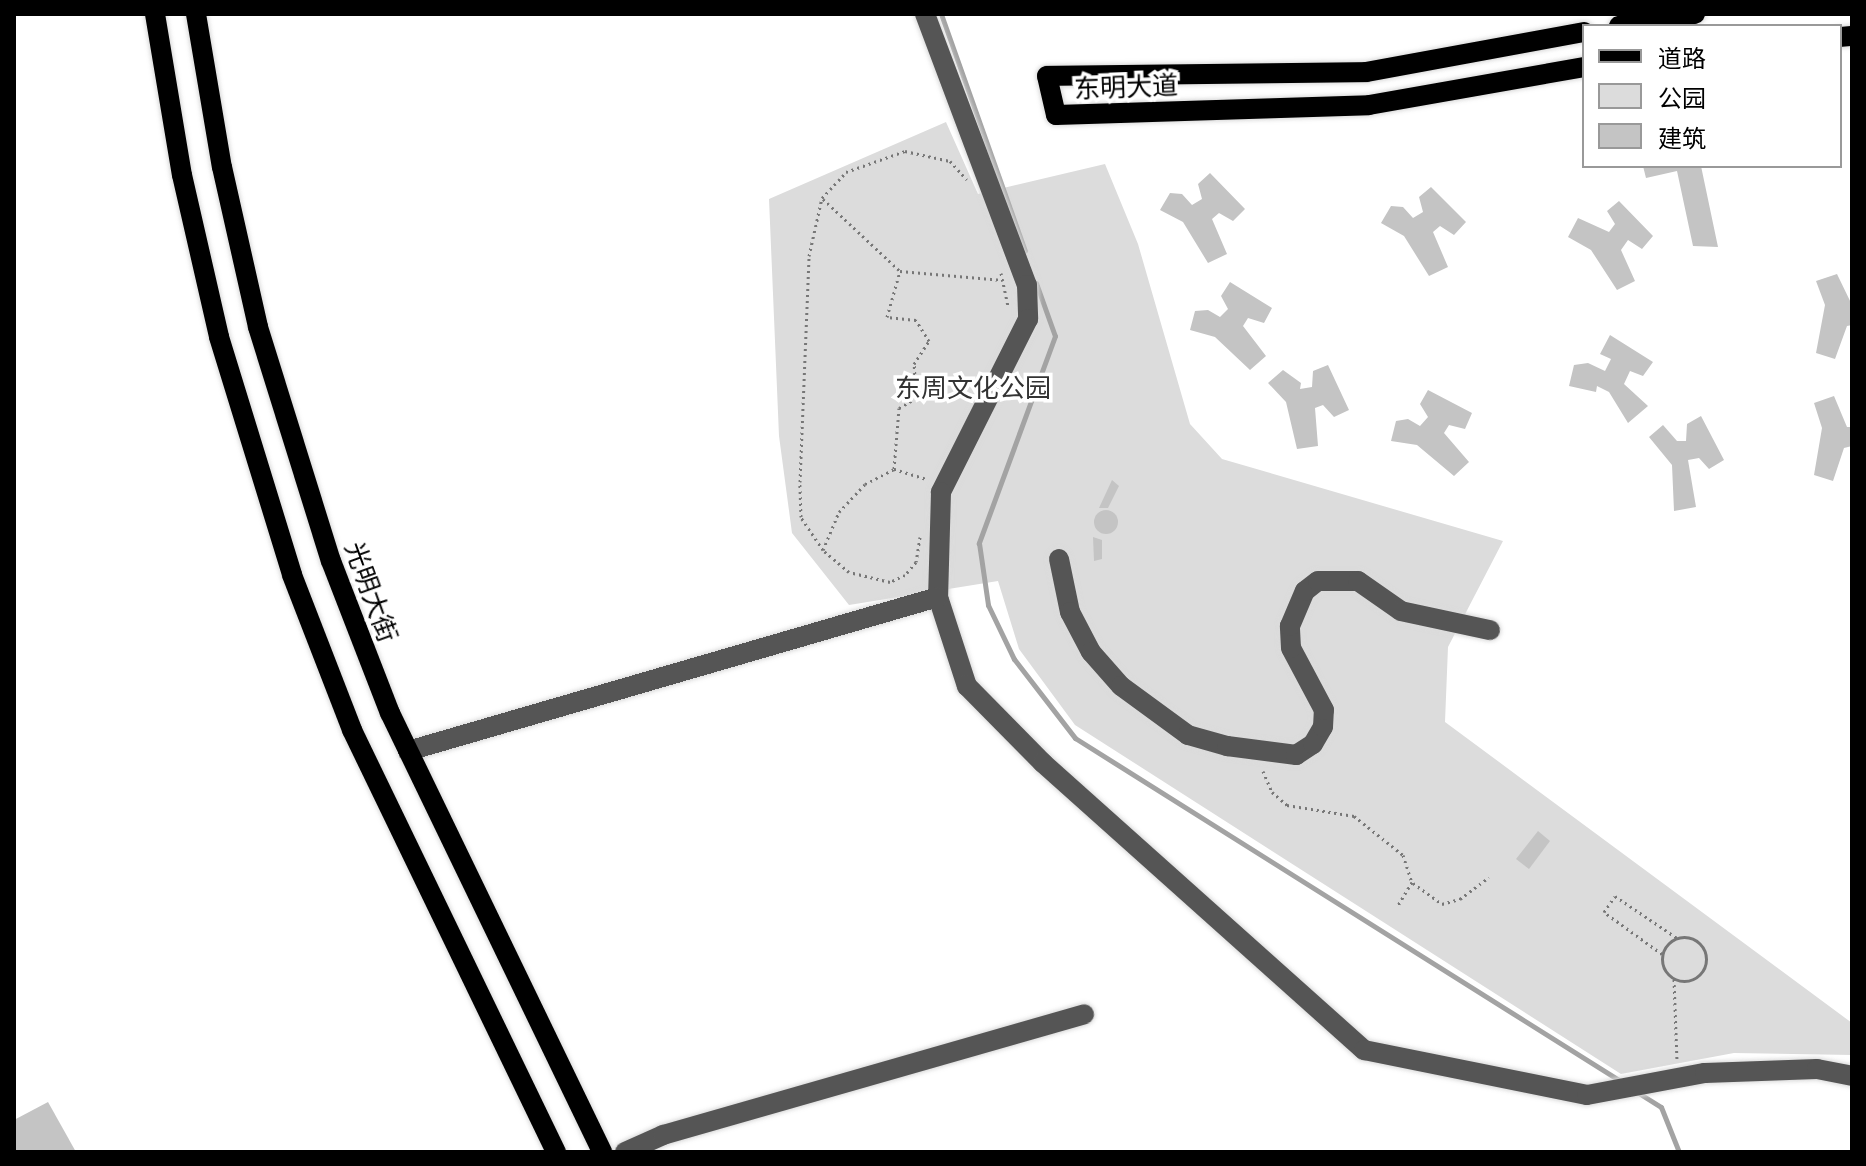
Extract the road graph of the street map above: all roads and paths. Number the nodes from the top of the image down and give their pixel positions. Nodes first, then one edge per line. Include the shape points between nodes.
1 (155, 14) edge
2 (196, 14) edge
3 (925, 14) edge
4 (1695, 14) edge
5 (1671, 15) edge
6 (1628, 24) edge
7 (1582, 32) edge
8 (1582, 67) edge
9 (968, 181) dead end
10 (822, 198) junction
11 (1000, 267) dead end
12 (900, 271) junction
13 (1003, 280) junction
14 (1009, 309) dead end
15 (894, 469) junction
16 (945, 484) junction
17 (921, 527) dead end
18 (823, 550) junction
19 (1059, 559) dead end
20 (938, 597) junction
21 (1490, 630) dead end
22 (408, 751) junction
23 (1265, 752) junction
24 (1489, 877) dead end
25 (1412, 882) junction
26 (1397, 907) dead end
27 (1677, 938) junction
28 (1662, 954) junction
29 (1674, 979) junction
30 (1084, 1014) dead end
31 (1852, 1076) edge
32 (1678, 1078) junction
33 (556, 1152) edge
34 (602, 1152) edge
35 (625, 1152) edge

1 - 33 main road via 182,175 215,323 292,575 352,730
2 - 22 main road, 光明大街 via 232,214 280,406 335,574
3 - 16 street via 1027,285 1028,319
4 - 5 main road
5 - 6 main road
7 - 8 main road, 东明大道 via 1366,72 1047,76 1056,115 1369,105
9 - 10 path via 950,161 905,151 846,172
10 - 12 path
10 - 18 path via 809,256 800,482 801,517
11 - 13 path
12 - 13 path
12 - 15 path via 887,317 916,320 929,341 914,364 916,398 899,408
13 - 14 path
15 - 16 path
15 - 18 path via 865,484 839,512
16 - 20 street
17 - 18 path via 916,562 890,582 849,572
19 - 23 street via 1070,612 1091,652 1121,686 1188,735
20 - 22 street
20 - 32 street via 967,686 1043,763 1364,1050 1587,1095
21 - 23 street via 1401,611 1358,581 1318,581 1305,591 1290,626 1291,648 1324,710 1323,727 1313,744 1296,755
22 - 34 main road, 光明大街
23 - 25 path via 1263,775 1272,792 1287,805 1329,808 1378,830 1403,855
24 - 25 path via 1460,899 1442,904
25 - 26 path
27 - 28 path
27 - 28 path via 1615,896 1604,912
27 - 29 path via 1698,942 1706,961 1695,978
28 - 29 path via 1664,968
29 - 32 path
30 - 35 street via 663,1135
31 - 32 street via 1817,1069

